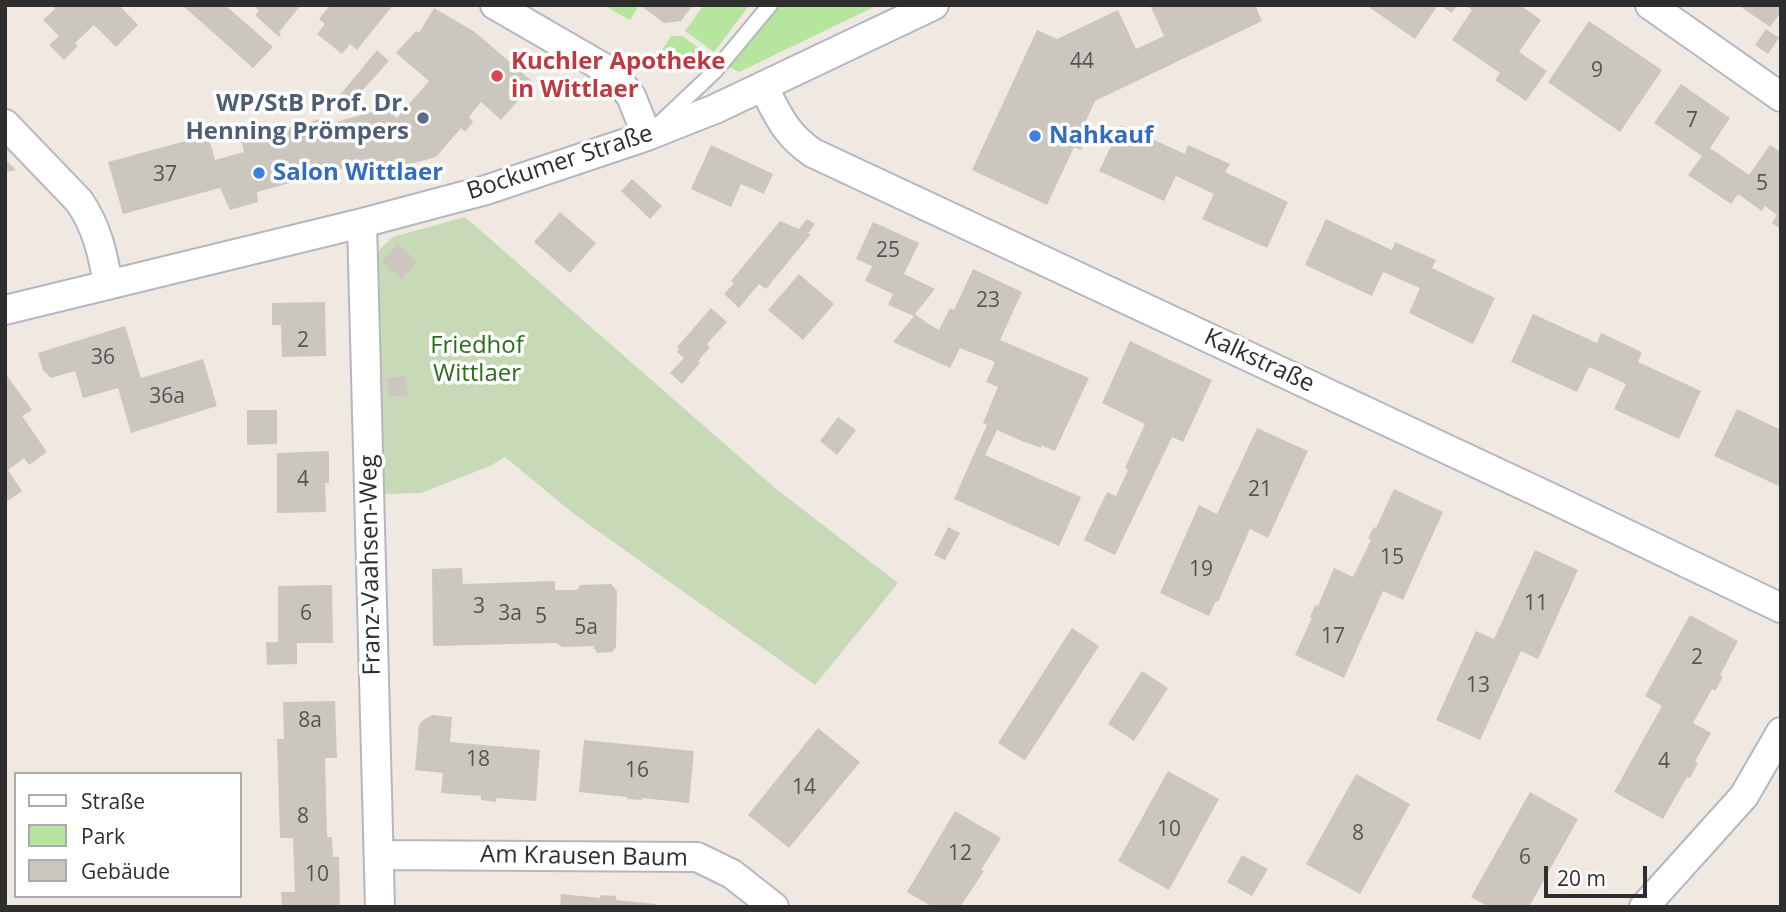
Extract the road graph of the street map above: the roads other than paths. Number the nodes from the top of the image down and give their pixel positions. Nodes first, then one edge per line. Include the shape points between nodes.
1 (495, 5) edge
2 (770, 5) edge
3 (934, 5) edge
4 (1650, 5) edge
5 (763, 86) junction
6 (1781, 97) edge
7 (5, 124) edge
8 (646, 136) junction
9 (362, 223) junction
10 (108, 285) junction
11 (5, 310) edge
12 (1781, 608) edge
13 (1781, 732) edge
14 (379, 855) junction
15 (380, 907) edge
16 (774, 907) edge
17 (1644, 907) edge

1 - 8 street via 611,72 631,96
2 - 8 lane via 715,71
3 - 5 street, Bockumer Straße
4 - 6 street
5 - 8 street, Bockumer Straße
5 - 12 street, Kalkstraße via 785,129 813,153
7 - 10 street via 87,212
8 - 9 street, Bockumer Straße via 486,190
9 - 10 street, Bockumer Straße
9 - 14 street, Franz-Vaahsen-Weg
10 - 11 street, Bockumer Straße
13 - 17 street via 1733,811
14 - 15 street, Franz-Vaahsen-Weg
14 - 16 street, Am Krausen Baum via 697,856 732,874

